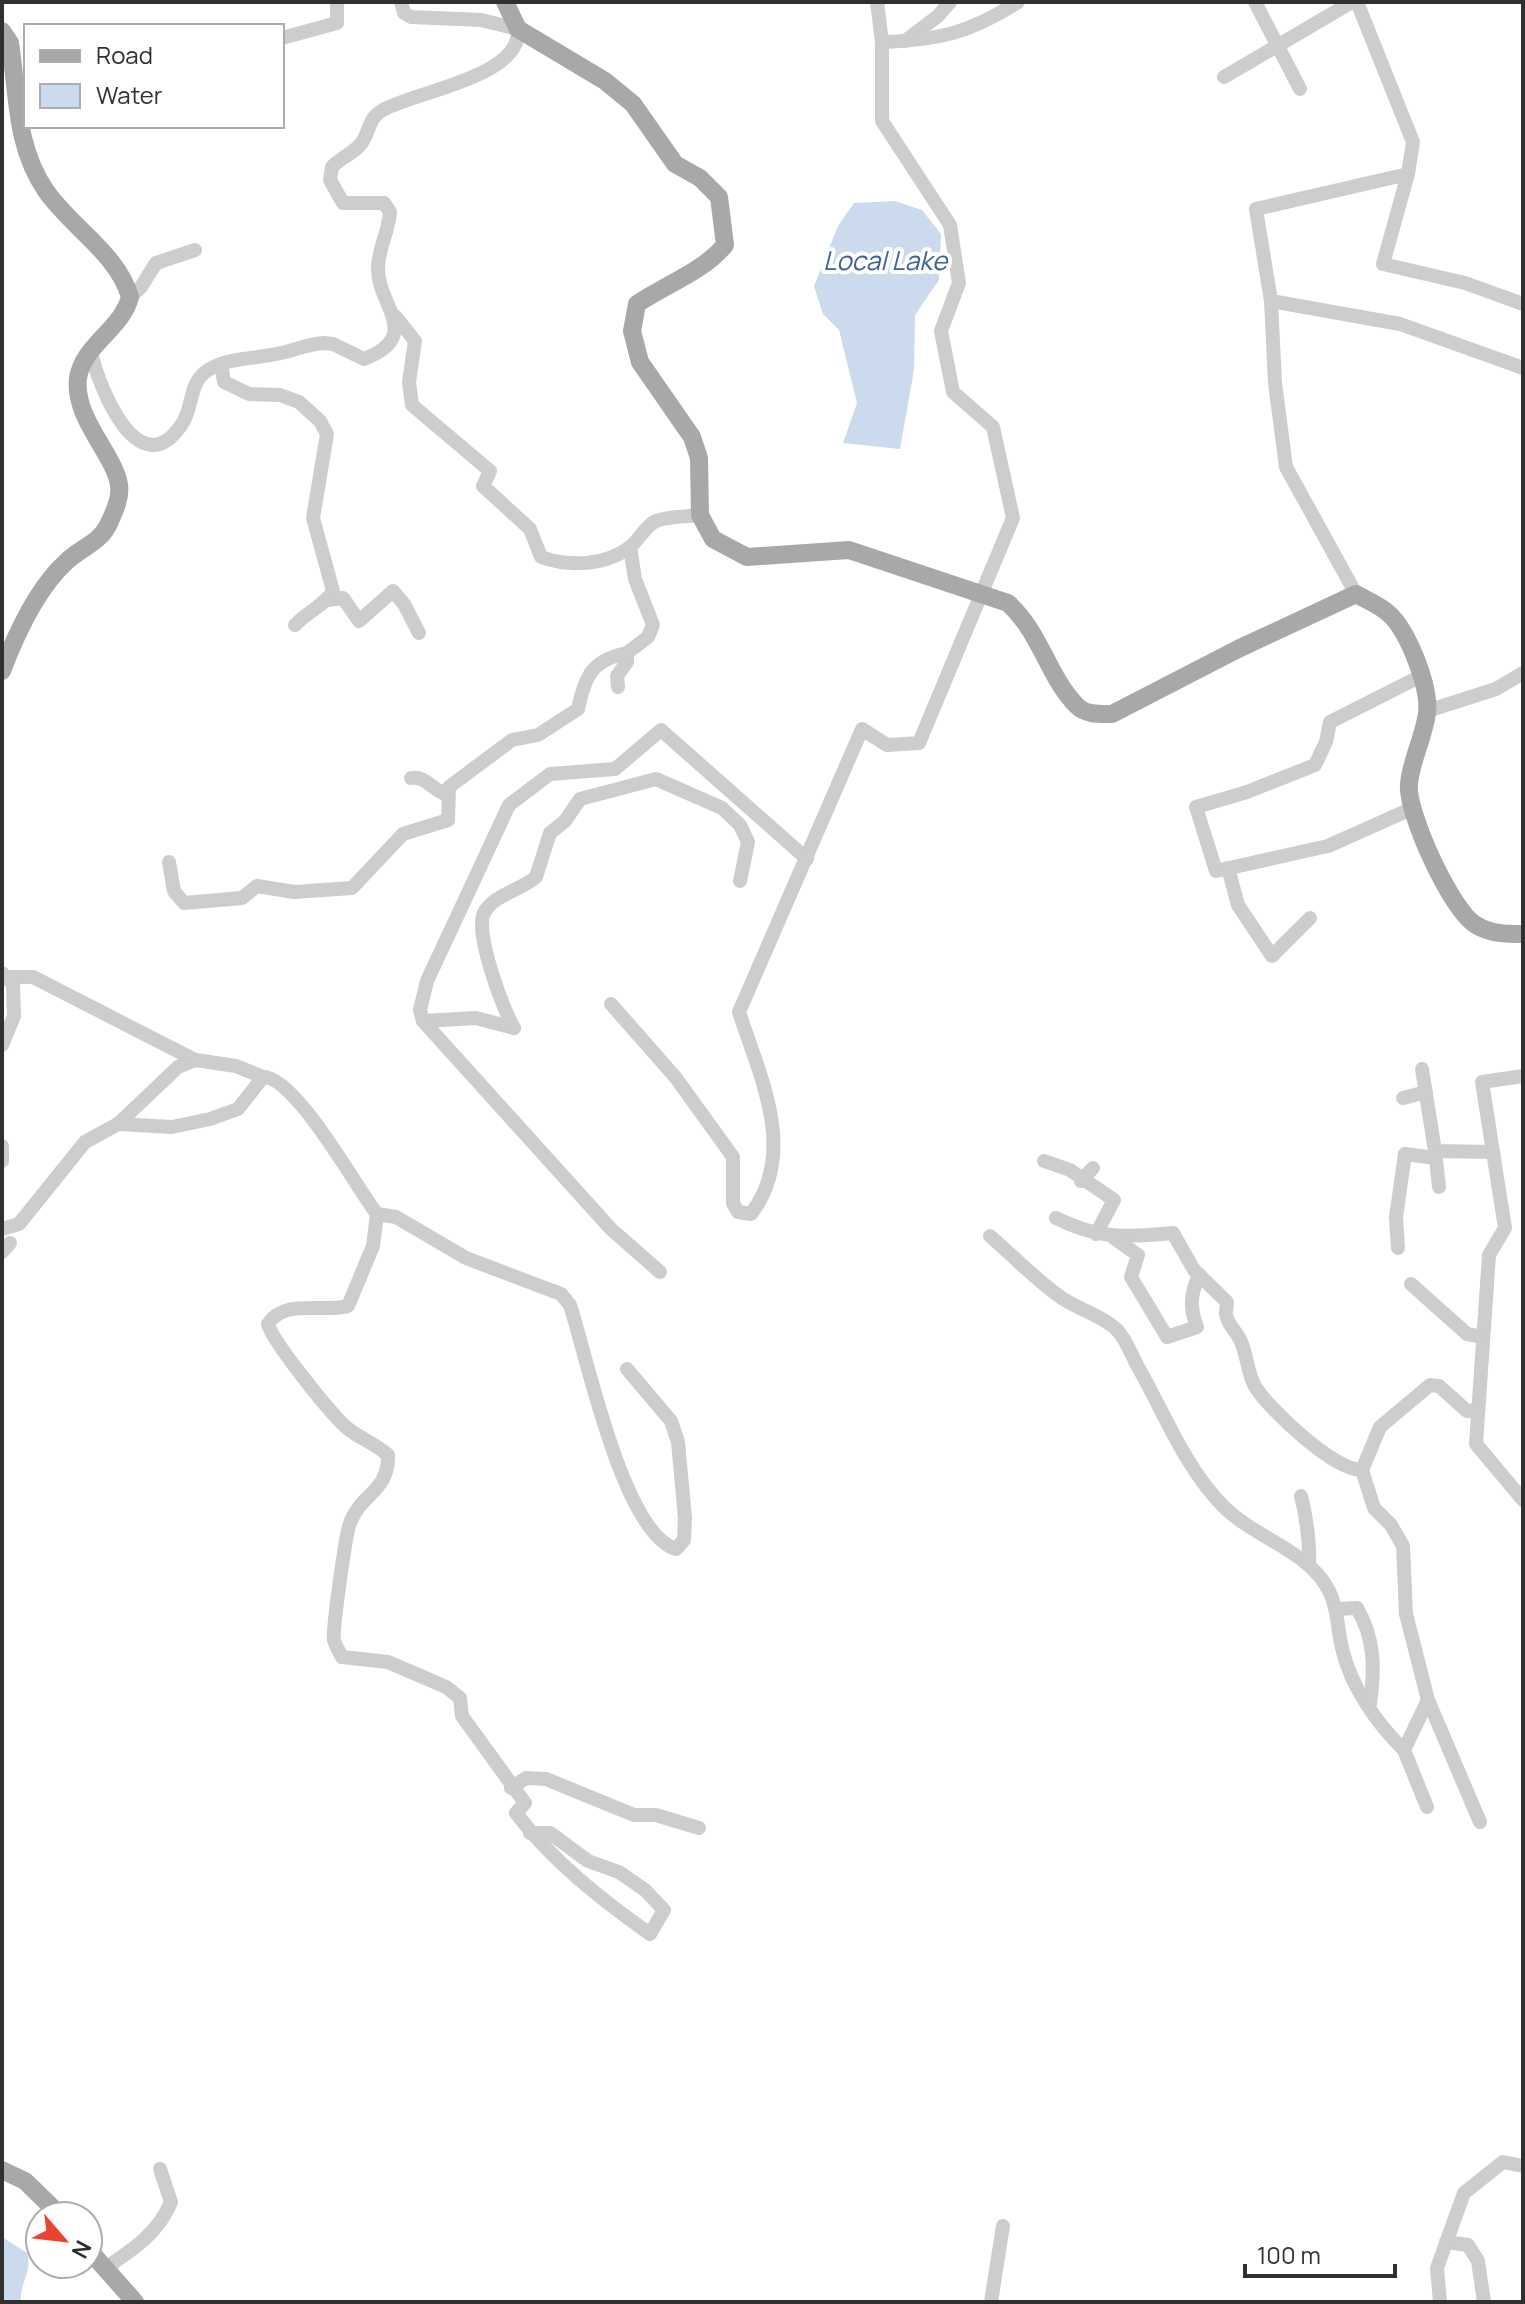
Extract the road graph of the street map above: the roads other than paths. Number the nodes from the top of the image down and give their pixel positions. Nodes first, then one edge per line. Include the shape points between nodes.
1 (337, 2) edge
2 (401, 2) edge
3 (505, 2) edge
4 (877, 2) edge
5 (950, 2) edge
6 (1018, 2) edge
7 (1255, 2) edge
8 (1354, 2) edge
9 (518, 29) junction
10 (2, 31) edge
11 (284, 37) edge
12 (905, 41) junction
13 (882, 42) junction
14 (1276, 46) junction
15 (1224, 77) dead end
16 (1300, 89) dead end
17 (1408, 174) junction
18 (195, 250) dead end
19 (130, 297) junction
20 (1271, 301) junction
21 (1523, 304) edge
22 (395, 316) junction
23 (91, 352) junction
24 (221, 364) junction
25 (1523, 368) edge
26 (700, 515) junction
27 (630, 547) junction
28 (983, 593) junction
29 (1356, 594) junction
30 (328, 600) junction
31 (295, 625) dead end
32 (419, 633) dead end
33 (627, 653) junction
34 (2, 671) edge
35 (1523, 673) edge
36 (1421, 676) junction
37 (618, 687) dead end
38 (1427, 711) junction
39 (411, 778) dead end
40 (448, 795) junction
41 (1411, 809) junction
42 (807, 859) junction
43 (169, 862) dead end
44 (1228, 868) junction
45 (740, 881) dead end
46 (1310, 918) dead end
47 (1523, 934) edge
48 (6, 975) edge
49 (611, 1004) dead end
50 (423, 1021) junction
51 (2, 1045) edge
52 (195, 1060) junction
53 (1422, 1069) dead end
54 (1523, 1076) edge
55 (263, 1077) junction
56 (1426, 1092) junction
57 (1403, 1098) dead end
58 (118, 1124) junction
59 (2, 1146) edge
60 (1493, 1152) junction
61 (1435, 1154) junction
62 (2, 1161) edge
63 (1044, 1161) dead end
64 (1093, 1168) dead end
65 (1081, 1181) junction
66 (1439, 1187) dead end
67 (377, 1214) junction
68 (1056, 1218) dead end
69 (2, 1229) edge
70 (1096, 1234) junction
71 (990, 1236) dead end
72 (1114, 1238) junction
73 (1398, 1248) dead end
74 (660, 1272) dead end
75 (1199, 1274) junction
76 (1411, 1284) dead end
77 (1483, 1337) junction
78 (627, 1369) dead end
79 (1477, 1410) junction
80 (1362, 1470) junction
81 (1301, 1496) dead end
82 (1523, 1500) edge
83 (1309, 1564) junction
84 (1336, 1609) junction
85 (1428, 1700) junction
86 (1370, 1704) junction
87 (1404, 1750) junction
88 (511, 1788) junction
89 (1427, 1807) dead end
90 (1480, 1822) dead end
91 (699, 1828) dead end
92 (530, 1833) junction
93 (1523, 2166) edge
94 (160, 2169) dead end
95 (2, 2170) edge
96 (45, 2200) edge
97 (1003, 2226) dead end
98 (1446, 2242) junction
99 (104, 2269) joint
100 (135, 2302) edge
101 (991, 2302) edge
102 (1440, 2302) edge
103 (1484, 2302) edge

1 - 11 street via 337,23
2 - 9 street via 411,17 481,20
3 - 9 main road
4 - 13 street
5 - 12 street
6 - 12 street via 974,26 932,40
7 - 14 street
8 - 14 street
8 - 17 street via 1413,142
9 - 22 street via 514,50 500,63 383,110 371,119 363,142 332,167 330,180 343,203 384,203 390,212 378,268 379,283
9 - 26 main road via 633,104 675,164 719,197 725,245 713,259 637,304 632,331 640,362 692,437 699,458
10 - 19 main road via 10,43 19,128 44,189 112,264
12 - 13 street
13 - 28 street via 882,121 950,225 959,283 941,331 953,392 993,427 1013,518
14 - 15 street
14 - 16 street
17 - 20 street via 1256,209
17 - 21 street via 1383,264 1465,283
18 - 19 street via 156,263
19 - 23 main road via 123,314
20 - 25 street via 1400,324
20 - 29 street via 1286,467
22 - 24 street via 391,338 364,359 323,343
22 - 27 street via 415,341 409,382 412,405 490,471 483,486 530,529 541,557 559,564 590,564
23 - 24 street via 114,413 144,444 166,441 174,433 184,422 198,380
23 - 34 main road via 78,378 80,393 97,443 119,484 118,499 99,540 68,561 42,595 13,640
24 - 30 street via 224,382 249,394 299,402 327,434 313,518 333,591
26 - 27 street via 655,521
26 - 28 main road via 713,539 747,557 849,550
27 - 33 street via 635,579 653,625 648,637
28 - 29 main road via 1008,603 1027,620 1078,707 1093,714 1112,714
28 - 42 street via 919,743 887,745 862,729
29 - 36 main road via 1389,613
30 - 31 street
30 - 32 street via 343,598 359,621 393,591
33 - 37 street
33 - 40 street via 589,670 578,709 538,735 512,740 449,787
35 - 38 street via 1496,689
36 - 38 main road
36 - 44 street via 1330,722 1315,765 1196,807 1216,871
38 - 41 main road via 1409,785
39 - 40 street via 424,779
40 - 43 street via 448,820 403,834 371,872 346,890 294,892 257,886 242,898 184,903 174,891
41 - 44 street via 1328,846
41 - 47 main road via 1457,904 1473,924 1495,934
42 - 49 street via 739,1012 775,1125 772,1165 761,1201 751,1214 738,1212 733,1203 733,1157 676,1078
42 - 50 street via 661,730 615,769 550,774 509,805 427,981 420,1010
44 - 46 street via 1238,905 1272,956
45 - 50 street via 748,842 722,808 656,779 580,799 550,833 536,877 483,913 484,942 514,1028 476,1018
48 - 51 street via 14,1016
48 - 52 street via 33,977
50 - 74 street via 611,1229
52 - 55 street via 236,1066
52 - 58 street via 178,1067
53 - 56 street
54 - 60 street via 1482,1082
55 - 58 street via 238,1109 210,1119 172,1127
55 - 67 street via 279,1082 319,1128
56 - 57 street
56 - 61 street
58 - 69 street via 85,1142 19,1224
59 - 62 street
60 - 61 street
60 - 77 street via 1505,1228 1489,1255
61 - 66 street
61 - 73 street via 1405,1154 1396,1217
63 - 65 street via 1070,1170
64 - 65 street
65 - 70 street via 1114,1200
67 - 78 street via 396,1217 466,1258 561,1294 570,1305 623,1476 649,1530 676,1549 684,1540 685,1518 678,1442 671,1421
67 - 88 street via 373,1246 348,1306 289,1310 268,1324 305,1380 348,1429 388,1455 389,1473 350,1522 333,1617 334,1641 342,1657 388,1662 460,1698 462,1716
68 - 70 street
70 - 72 street
71 - 83 street via 1059,1297 1117,1330 1177,1444 1222,1505
72 - 75 street via 1173,1233
72 - 75 street via 1138,1255 1131,1277 1167,1337 1197,1327 1190,1295
75 - 80 street via 1227,1302 1231,1329 1263,1398 1322,1452 1349,1470
76 - 77 street via 1467,1334
77 - 79 street
79 - 80 street via 1467,1411 1439,1386 1430,1385 1380,1427
79 - 82 street via 1476,1444
80 - 85 street via 1374,1508 1403,1546 1406,1614
81 - 83 street
83 - 84 street
84 - 86 street via 1354,1687
84 - 86 street via 1357,1608 1364,1620 1376,1664
85 - 87 street
85 - 90 street
86 - 87 street
87 - 89 street
88 - 91 street via 526,1778 546,1779 634,1815 656,1815
88 - 92 street via 525,1803 516,1813
92 - 92 street via 597,1893 650,1934 664,1910 645,1890 619,1872 588,1861 550,1833
93 - 98 street via 1503,2162 1464,2193
94 - 99 street via 171,2202 163,2220
95 - 96 main road via 25,2181
97 - 101 street
98 - 102 street via 1437,2268
98 - 103 street via 1468,2245 1478,2261
99 - 100 main road

